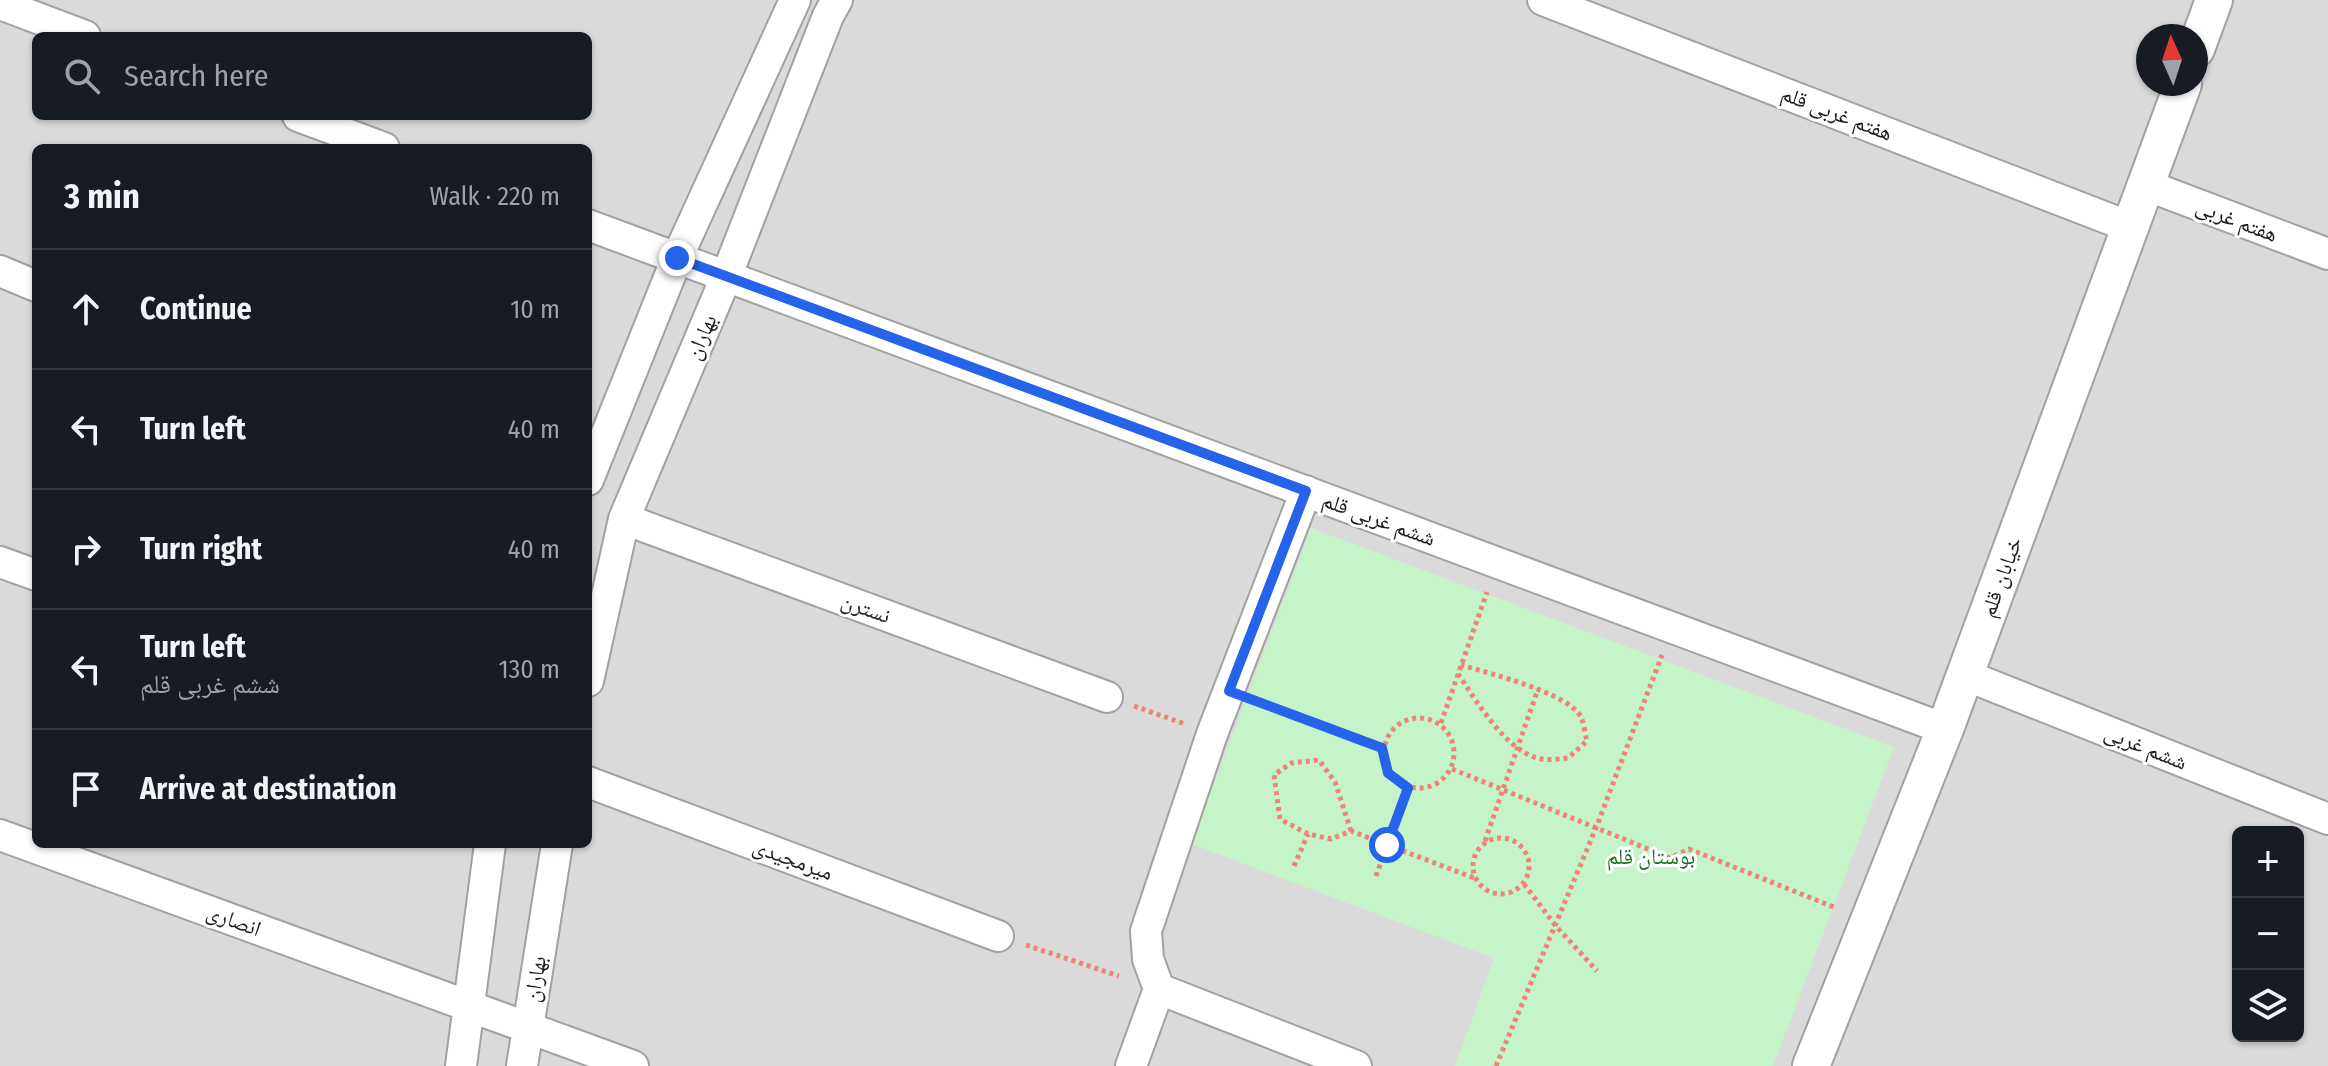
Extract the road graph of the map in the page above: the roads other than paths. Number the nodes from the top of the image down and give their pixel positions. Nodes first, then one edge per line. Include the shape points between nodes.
1 (795, 0) edge
2 (837, 0) edge
3 (1543, 0) edge
4 (2214, 0) edge
5 (3, 5) dead end
6 (2205, 24) edge
7 (74, 32) edge
8 (2179, 96) edge
9 (309, 120) edge
10 (373, 144) edge
11 (2146, 185) junction
12 (592, 226) edge
13 (2130, 227) junction
14 (2328, 254) edge
15 (677, 258) junction
16 (0, 271) edge
17 (726, 277) junction
18 (32, 284) edge
19 (592, 470) edge
20 (1306, 491) junction
21 (624, 519) junction
22 (0, 562) edge
23 (32, 574) edge
24 (592, 663) edge
25 (1965, 675) junction
26 (1107, 697) road end
27 (1945, 729) junction
28 (592, 784) edge
29 (2328, 819) edge
30 (0, 835) edge
31 (32, 847) edge
32 (36, 848) edge
33 (489, 848) edge
34 (556, 848) edge
35 (998, 936) road end
36 (1159, 989) junction
37 (468, 1005) junction
38 (527, 1027) junction
39 (461, 1066) edge
40 (522, 1066) edge
41 (633, 1066) edge
42 (1131, 1066) edge
43 (1356, 1066) edge
44 (1811, 1066) edge

1 - 15 street
2 - 17 street, بهاران
3 - 13 street, هفتم غربی قلم
4 - 6 street
5 - 7 street
8 - 11 street, خیابان قلم
9 - 10 street
11 - 13 street, خیابان قلم
11 - 14 street, هفتم غربی
12 - 15 street, ششم غربی قلم
13 - 25 street, خیابان قلم
15 - 17 street, ششم غربی قلم
15 - 19 street
16 - 18 street
17 - 20 street, ششم غربی قلم
17 - 21 street, بهاران
20 - 27 street, ششم غربی قلم
20 - 36 street via 1212,734 1146,931 1148,959
21 - 24 street, بهاران
21 - 26 street, نسترن
22 - 23 street
25 - 27 street, خیابان قلم
25 - 29 street, ششم غربی
27 - 44 street, خیابان قلم
28 - 35 street, میرمجیدی
30 - 31 street, انصاری
32 - 37 street, انصاری
33 - 37 street
34 - 38 street, بهاران
36 - 42 street
36 - 43 street
37 - 38 street, انصاری
37 - 39 street
38 - 40 street, بهاران
38 - 41 street, انصاری

